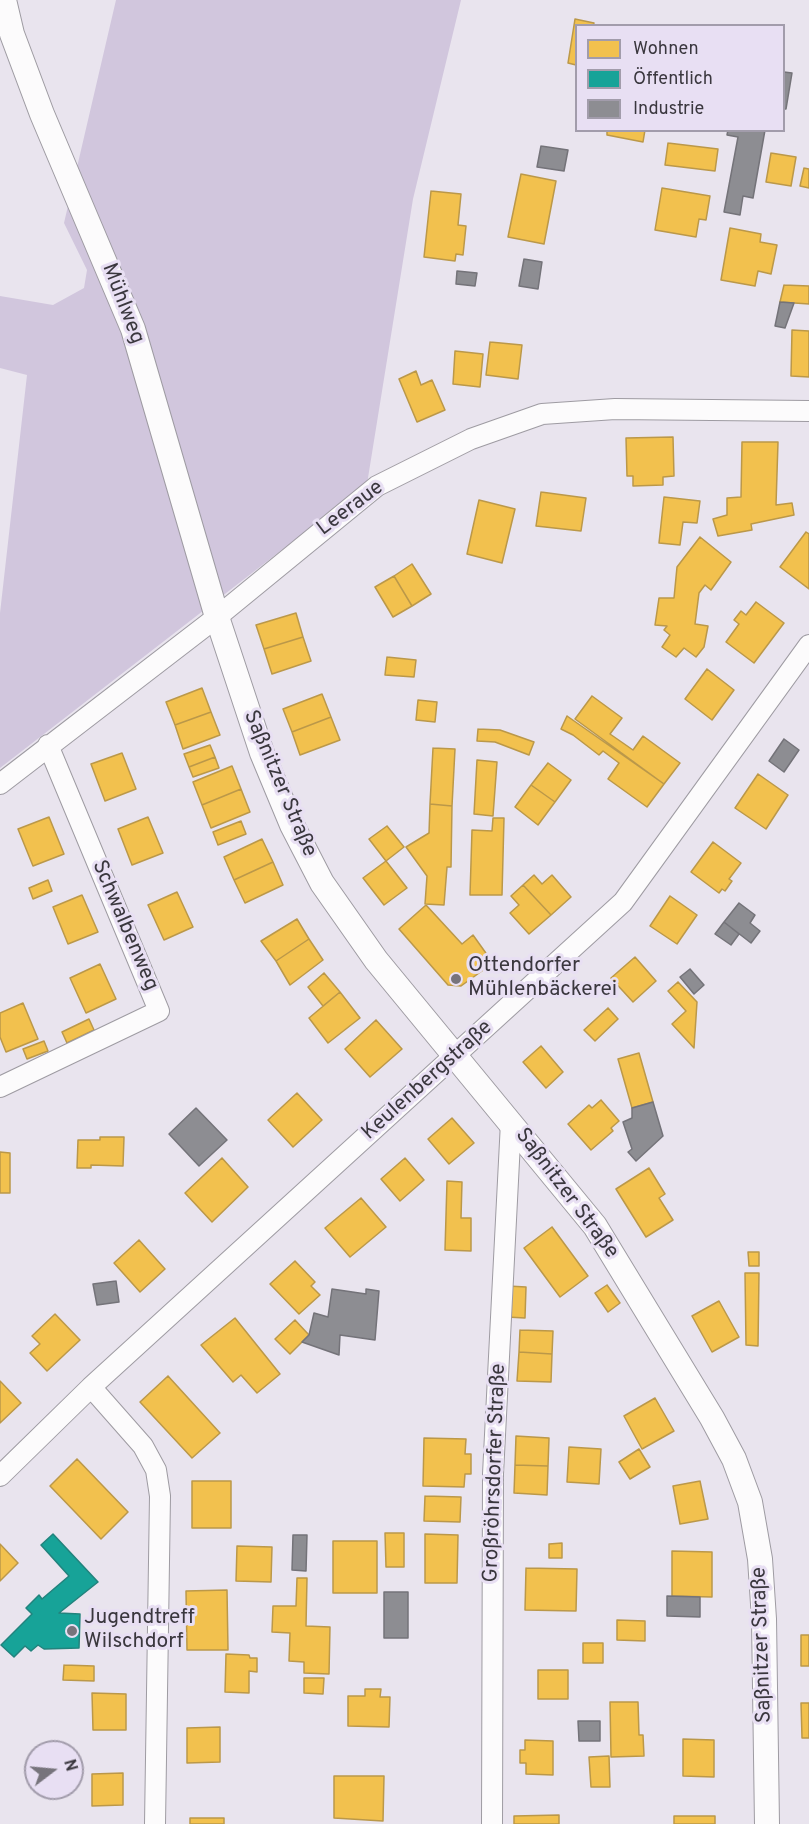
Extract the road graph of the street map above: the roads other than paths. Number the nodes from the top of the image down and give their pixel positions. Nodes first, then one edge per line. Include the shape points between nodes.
1 (4, 0) edge
2 (809, 411) edge
3 (217, 617) junction
4 (809, 645) edge
5 (48, 745) junction
6 (0, 784) edge
7 (456, 1056) junction
8 (0, 1087) edge
9 (511, 1122) junction
10 (91, 1386) junction
11 (0, 1476) edge
12 (155, 1824) edge
13 (492, 1824) edge
14 (767, 1824) edge

1 - 3 street, Mühlweg via 12,34 42,114 133,328
2 - 3 street, Leeraue via 615,409 542,414 471,439 377,486
3 - 5 street, Leeraue
3 - 7 street, Saßnitzer Straße via 262,753 317,874 375,960
4 - 7 street, Keulenbergstraße via 623,902
5 - 6 street, Leeraue
5 - 8 street, Schwalbenweg via 159,1011
7 - 9 street, Saßnitzer Straße
7 - 10 street, Keulenbergstraße
9 - 13 street, Großröhrsdorfer Straße via 493,1474
9 - 14 street, Saßnitzer Straße via 595,1226 712,1418 734,1459 750,1502 760,1558 764,1619
10 - 11 street, Keulenbergstraße
10 - 12 street via 143,1446 156,1470 160,1496

